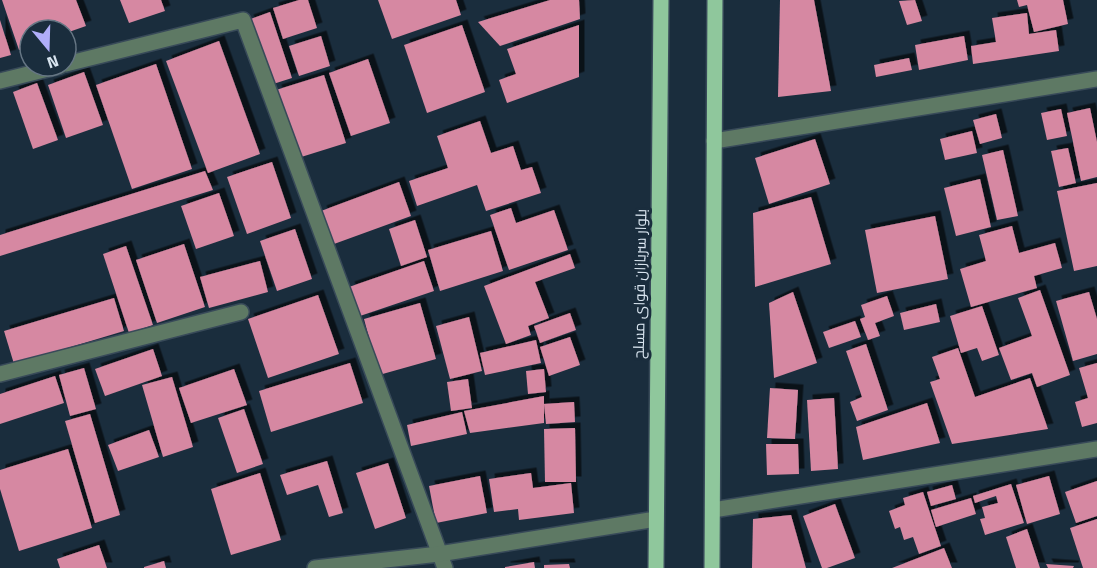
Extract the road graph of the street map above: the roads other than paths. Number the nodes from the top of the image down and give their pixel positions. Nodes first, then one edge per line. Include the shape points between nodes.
1 (661, 0) edge
2 (715, 0) edge
3 (78, 61) edge
4 (18, 76) edge
5 (1097, 79) edge
6 (0, 81) edge
7 (714, 141) junction
8 (241, 312) dead end
9 (0, 375) edge
10 (1097, 449) edge
11 (712, 510) junction
12 (656, 519) junction
13 (442, 561) edge
14 (315, 568) edge
15 (656, 568) edge
16 (712, 568) edge

1 - 12 main road, بلوار سربازان قوای مسلح
2 - 7 main road
3 - 13 street via 243,20
4 - 6 street
5 - 7 street
7 - 11 main road
8 - 9 street
10 - 11 street
11 - 16 main road
12 - 13 street
12 - 15 main road, بلوار سربازان قوای مسلح
13 - 14 street

